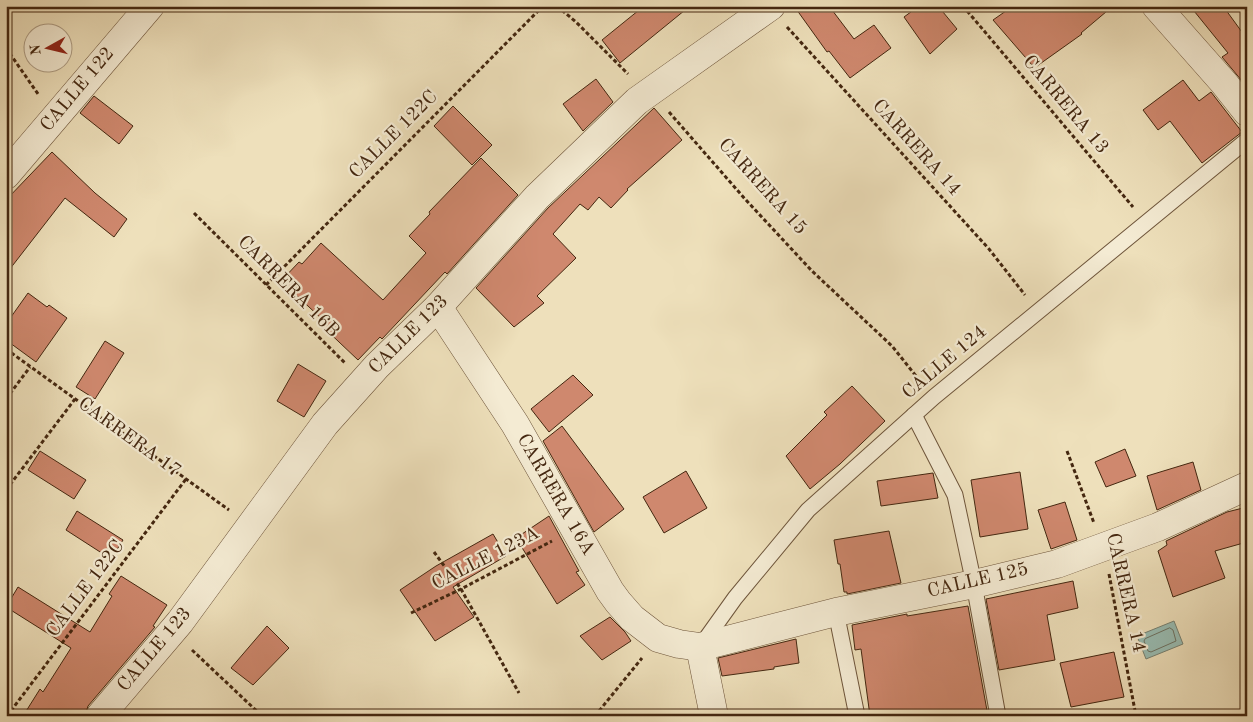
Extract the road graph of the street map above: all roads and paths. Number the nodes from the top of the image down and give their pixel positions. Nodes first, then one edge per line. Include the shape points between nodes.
1 (150, 6) edge
2 (543, 6) edge
3 (557, 6) edge
4 (963, 6) edge
5 (1156, 6) edge
6 (770, 7) edge
7 (6, 48) edge
8 (651, 92) junction
9 (1247, 112) edge
10 (54, 118) junction
11 (1247, 140) edge
12 (6, 174) edge
13 (194, 213) dead end
14 (1146, 223) junction
15 (266, 285) junction
16 (438, 307) junction
17 (1038, 312) junction
18 (6, 350) edge
19 (30, 367) junction
20 (363, 381) junction
21 (934, 397) junction
22 (6, 399) edge
23 (75, 399) junction
24 (914, 415) junction
25 (1067, 451) dead end
26 (186, 479) junction
27 (1247, 486) edge
28 (6, 490) edge
29 (251, 526) junction
30 (574, 529) junction
31 (1104, 548) junction
32 (434, 552) dead end
33 (974, 584) junction
34 (461, 589) junction
35 (836, 612) junction
36 (411, 613) dead end
37 (172, 631) junction
38 (658, 638) junction
39 (700, 646) junction
40 (519, 693) dead end
41 (7, 716) edge
42 (100, 716) edge
43 (262, 716) edge
44 (595, 716) edge
45 (714, 716) edge
46 (857, 716) edge
47 (998, 716) edge
48 (1136, 716) edge

1 - 10 street, CALLE 122
2 - 15 path, CALLE 122C
3 - 8 path, CARRERA 15 via 620,68
4 - 14 path, CARRERA 13
5 - 9 street
6 - 8 street, CALLE 123
6 - 17 path, CARRERA 14 via 989,249
7 - 10 path
8 - 16 street, CALLE 123 via 637,101 537,197
8 - 21 path, CARRERA 15 via 812,271 892,346
10 - 12 street, CALLE 122
11 - 14 lane, CALLE 124
13 - 15 path, CARRERA 16B
14 - 17 lane, CALLE 124
15 - 20 path, CARRERA 16B
16 - 20 street, CALLE 123
16 - 30 street, CARRERA 16A via 515,424
17 - 21 lane, CALLE 124
18 - 19 path, CARRERA 17
19 - 22 path
19 - 23 path, CARRERA 17
20 - 29 street, CALLE 123 via 325,424
21 - 24 lane, CALLE 124
23 - 26 path, CARRERA 17
23 - 28 path
24 - 33 lane via 955,496
24 - 39 lane, CALLE 124 via 808,510 734,598
25 - 31 path, CARRERA 14
26 - 29 path, CARRERA 17
26 - 41 path, CALLE 122C
27 - 31 street, CALLE 125 via 1158,528
29 - 37 street, CALLE 123
30 - 34 path, CALLE 123A
30 - 38 street, CARRERA 16A via 618,602 632,618
31 - 33 street, CALLE 125 via 1057,564
31 - 48 path, CARRERA 14
32 - 34 path
33 - 35 street, CALLE 125
33 - 47 lane
34 - 36 path, CALLE 123A
34 - 40 path
35 - 39 street, CALLE 125
35 - 46 lane
37 - 42 street, CALLE 123
37 - 43 path
38 - 39 street, CARRERA 16A
38 - 44 path
39 - 45 street

